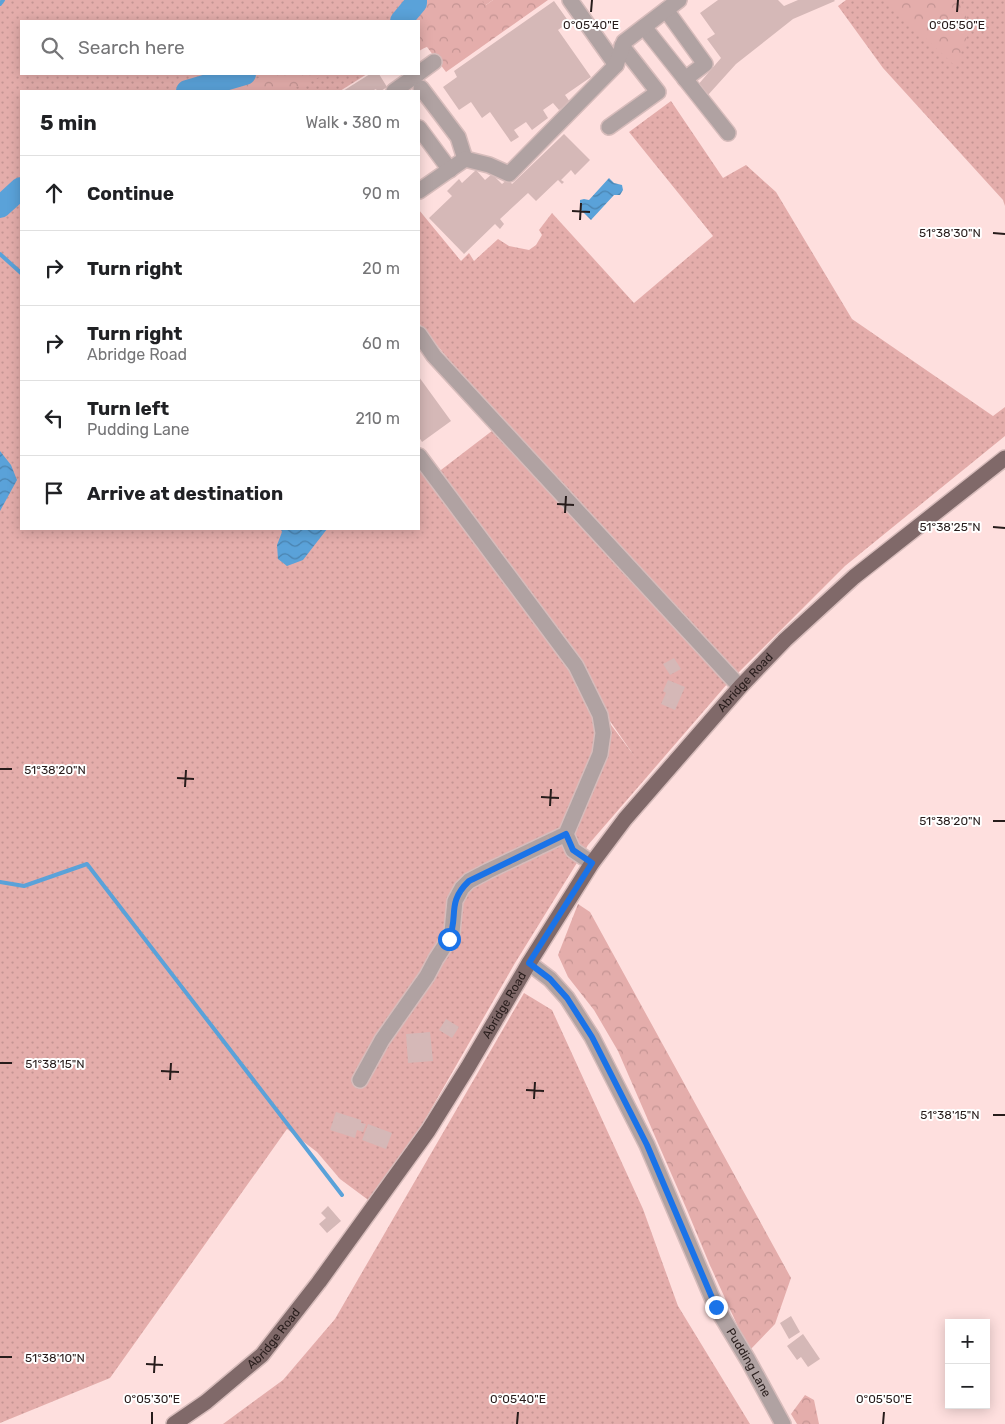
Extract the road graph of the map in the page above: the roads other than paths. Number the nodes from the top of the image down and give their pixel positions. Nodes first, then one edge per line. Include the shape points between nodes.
1 (570, 0) edge
2 (679, 0) edge
3 (666, 10) junction
4 (644, 27) junction
5 (622, 46) junction
6 (434, 62) dead end
7 (616, 64) junction
8 (419, 78) edge
9 (685, 79) junction
10 (396, 90) edge
11 (609, 127) dead end
12 (420, 129) edge
13 (728, 133) dead end
14 (465, 159) junction
15 (450, 170) junction
16 (420, 188) edge
17 (420, 335) edge
18 (420, 457) edge
19 (1005, 458) edge
20 (740, 686) junction
21 (566, 834) junction
22 (592, 863) junction
23 (529, 963) junction
24 (360, 1080) dead end
25 (174, 1424) edge
26 (783, 1424) edge

1 - 7 street
2 - 3 street
3 - 4 street
3 - 9 street via 705,64
4 - 5 street
4 - 9 street
5 - 7 street
5 - 11 street via 658,92
6 - 8 street
7 - 14 street via 508,174
8 - 10 street
8 - 14 street via 458,137
9 - 13 street
12 - 15 street
14 - 15 street
15 - 16 street
17 - 20 street via 434,356
18 - 21 street via 576,666 600,714 603,733 600,754
19 - 20 main road, Abridge Road via 854,577
20 - 22 main road, Abridge Road
21 - 22 street via 573,850
21 - 24 street via 469,881 462,888 455,901 449,939 382,1040
22 - 23 main road, Abridge Road
23 - 25 main road, Abridge Road via 428,1131 262,1355
23 - 26 street, Pudding Lane via 567,998 592,1037 647,1145 716,1307

